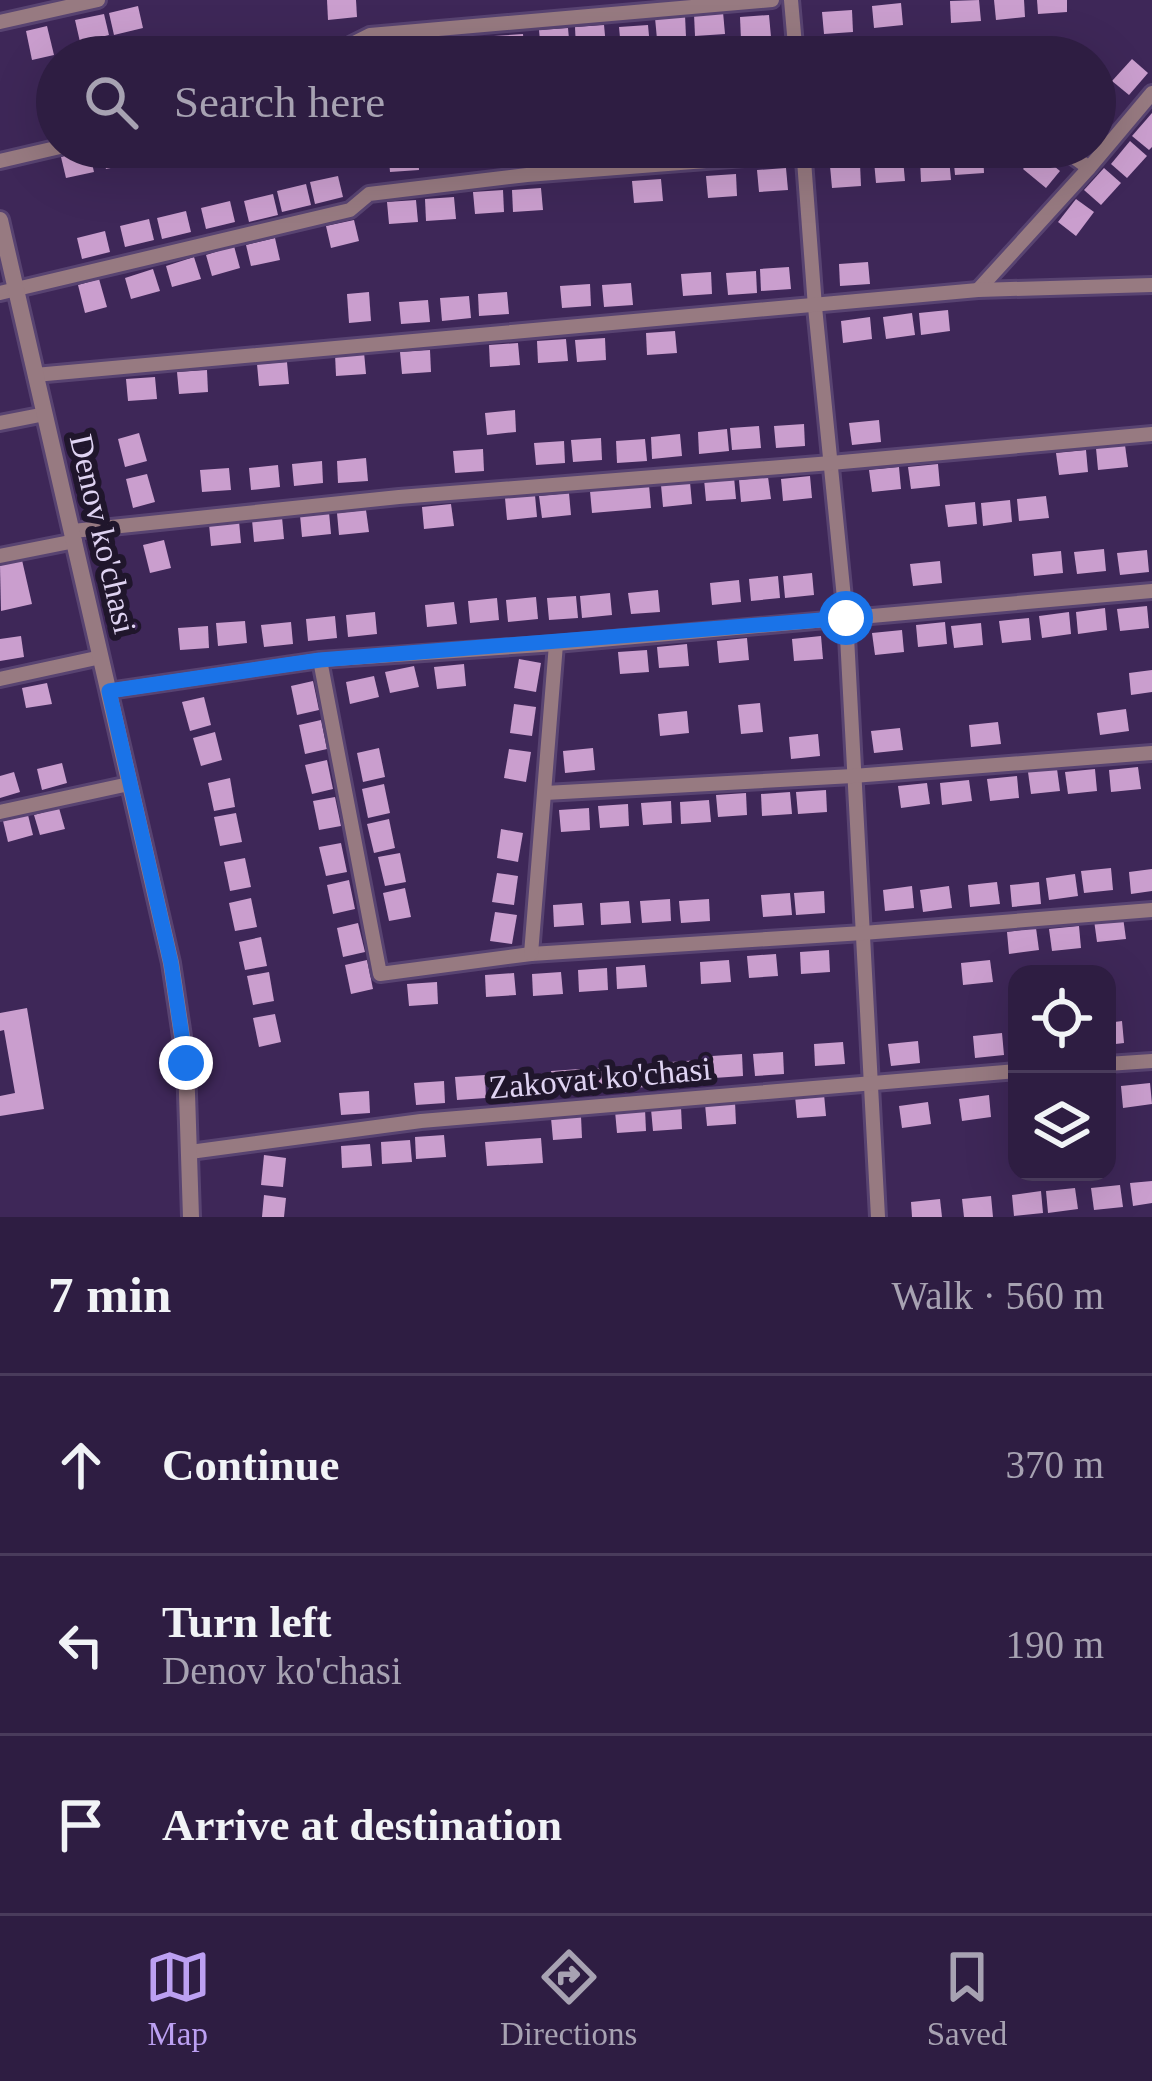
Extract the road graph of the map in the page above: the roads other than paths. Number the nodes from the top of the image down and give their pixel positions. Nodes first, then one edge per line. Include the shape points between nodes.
1 (98, 0) edge
2 (772, 0) edge
3 (791, 0) edge
4 (0, 22) edge
5 (368, 36) edge
6 (794, 36) edge
7 (1152, 93) edge
8 (1116, 136) edge
9 (36, 153) edge
10 (0, 161) edge
11 (608, 168) edge
12 (805, 168) edge
13 (1089, 168) edge
14 (0, 220) edge
15 (1152, 285) edge
16 (978, 290) junction
17 (8, 291) edge
18 (814, 307) junction
19 (35, 374) junction
20 (45, 414) junction
21 (0, 423) edge
22 (1152, 434) edge
23 (831, 463) junction
24 (74, 536) junction
25 (0, 556) edge
26 (1152, 591) edge
27 (846, 618) junction
28 (556, 644) junction
29 (100, 657) junction
30 (320, 660) junction
31 (0, 679) edge
32 (109, 691) junction
33 (1152, 753) edge
34 (853, 776) junction
35 (129, 784) junction
36 (545, 793) junction
37 (0, 812) edge
38 (1152, 910) edge
39 (863, 933) junction
40 (531, 954) junction
41 (1152, 1061) edge
42 (1116, 1063) edge
43 (1008, 1072) edge
44 (871, 1082) junction
45 (190, 1152) junction
46 (191, 1217) edge
47 (878, 1217) edge

1 - 4 street
2 - 5 street
3 - 6 street
7 - 8 street
9 - 10 street
11 - 17 street via 369,194 350,210
12 - 18 street
13 - 16 street
14 - 17 street, Denov ko'chasi
15 - 16 street
16 - 18 street
17 - 19 street, Denov ko'chasi
18 - 19 street
18 - 23 street
19 - 20 street, Denov ko'chasi
20 - 21 street
20 - 24 street, Denov ko'chasi
22 - 23 street
23 - 24 street via 399,496
23 - 27 street
24 - 25 street
24 - 29 street, Denov ko'chasi
26 - 27 street
27 - 28 street
27 - 34 street
28 - 30 street
28 - 36 street
29 - 31 street
29 - 32 street, Denov ko'chasi
30 - 32 street
30 - 40 street via 380,974
32 - 35 street, Denov ko'chasi
33 - 34 street
34 - 36 street
34 - 39 street
35 - 37 street
35 - 45 street, Denov ko'chasi via 174,983
36 - 40 street
38 - 39 street
39 - 40 street
39 - 44 street
41 - 42 street
43 - 44 street, Zakovat ko'chasi
44 - 45 street, Zakovat ko'chasi via 421,1121
44 - 47 street
45 - 46 street, Denov ko'chasi

